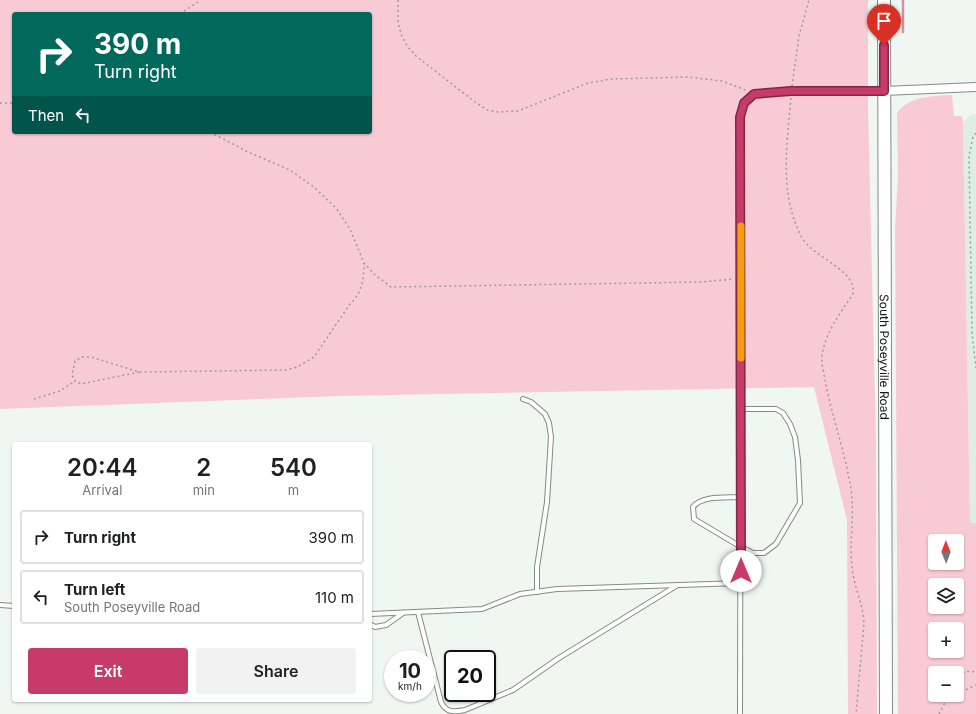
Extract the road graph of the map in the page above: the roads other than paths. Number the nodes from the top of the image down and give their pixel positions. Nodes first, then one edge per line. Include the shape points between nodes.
1 (884, 0) edge
2 (976, 87) edge
3 (884, 91) junction
4 (523, 399) dead end
5 (741, 408) junction
6 (741, 497) junction
7 (741, 547) junction
8 (741, 583) junction
9 (676, 585) junction
10 (537, 592) junction
11 (0, 605) edge
12 (12, 606) edge
13 (418, 612) junction
14 (403, 613) junction
15 (372, 614) edge
16 (372, 625) edge
17 (740, 714) edge
18 (886, 714) edge

1 - 3 main road, South Poseyville Road
2 - 3 street
3 - 5 lane via 791,91 754,94 744,103 740,117
3 - 18 main road, South Poseyville Road
4 - 10 lane via 545,414 551,437 547,502 537,567
5 - 6 lane
5 - 7 lane via 776,409 783,413 790,424 796,444 800,496 798,508 770,550 753,553
6 - 7 lane
6 - 7 lane via 705,500 693,507 692,514 699,523
7 - 8 lane
8 - 9 lane
8 - 17 lane
9 - 10 lane
9 - 13 lane via 513,690 456,712 448,711 441,702
10 - 13 lane via 520,594 482,609
11 - 12 lane
13 - 14 lane
14 - 15 lane
14 - 16 lane via 386,626

